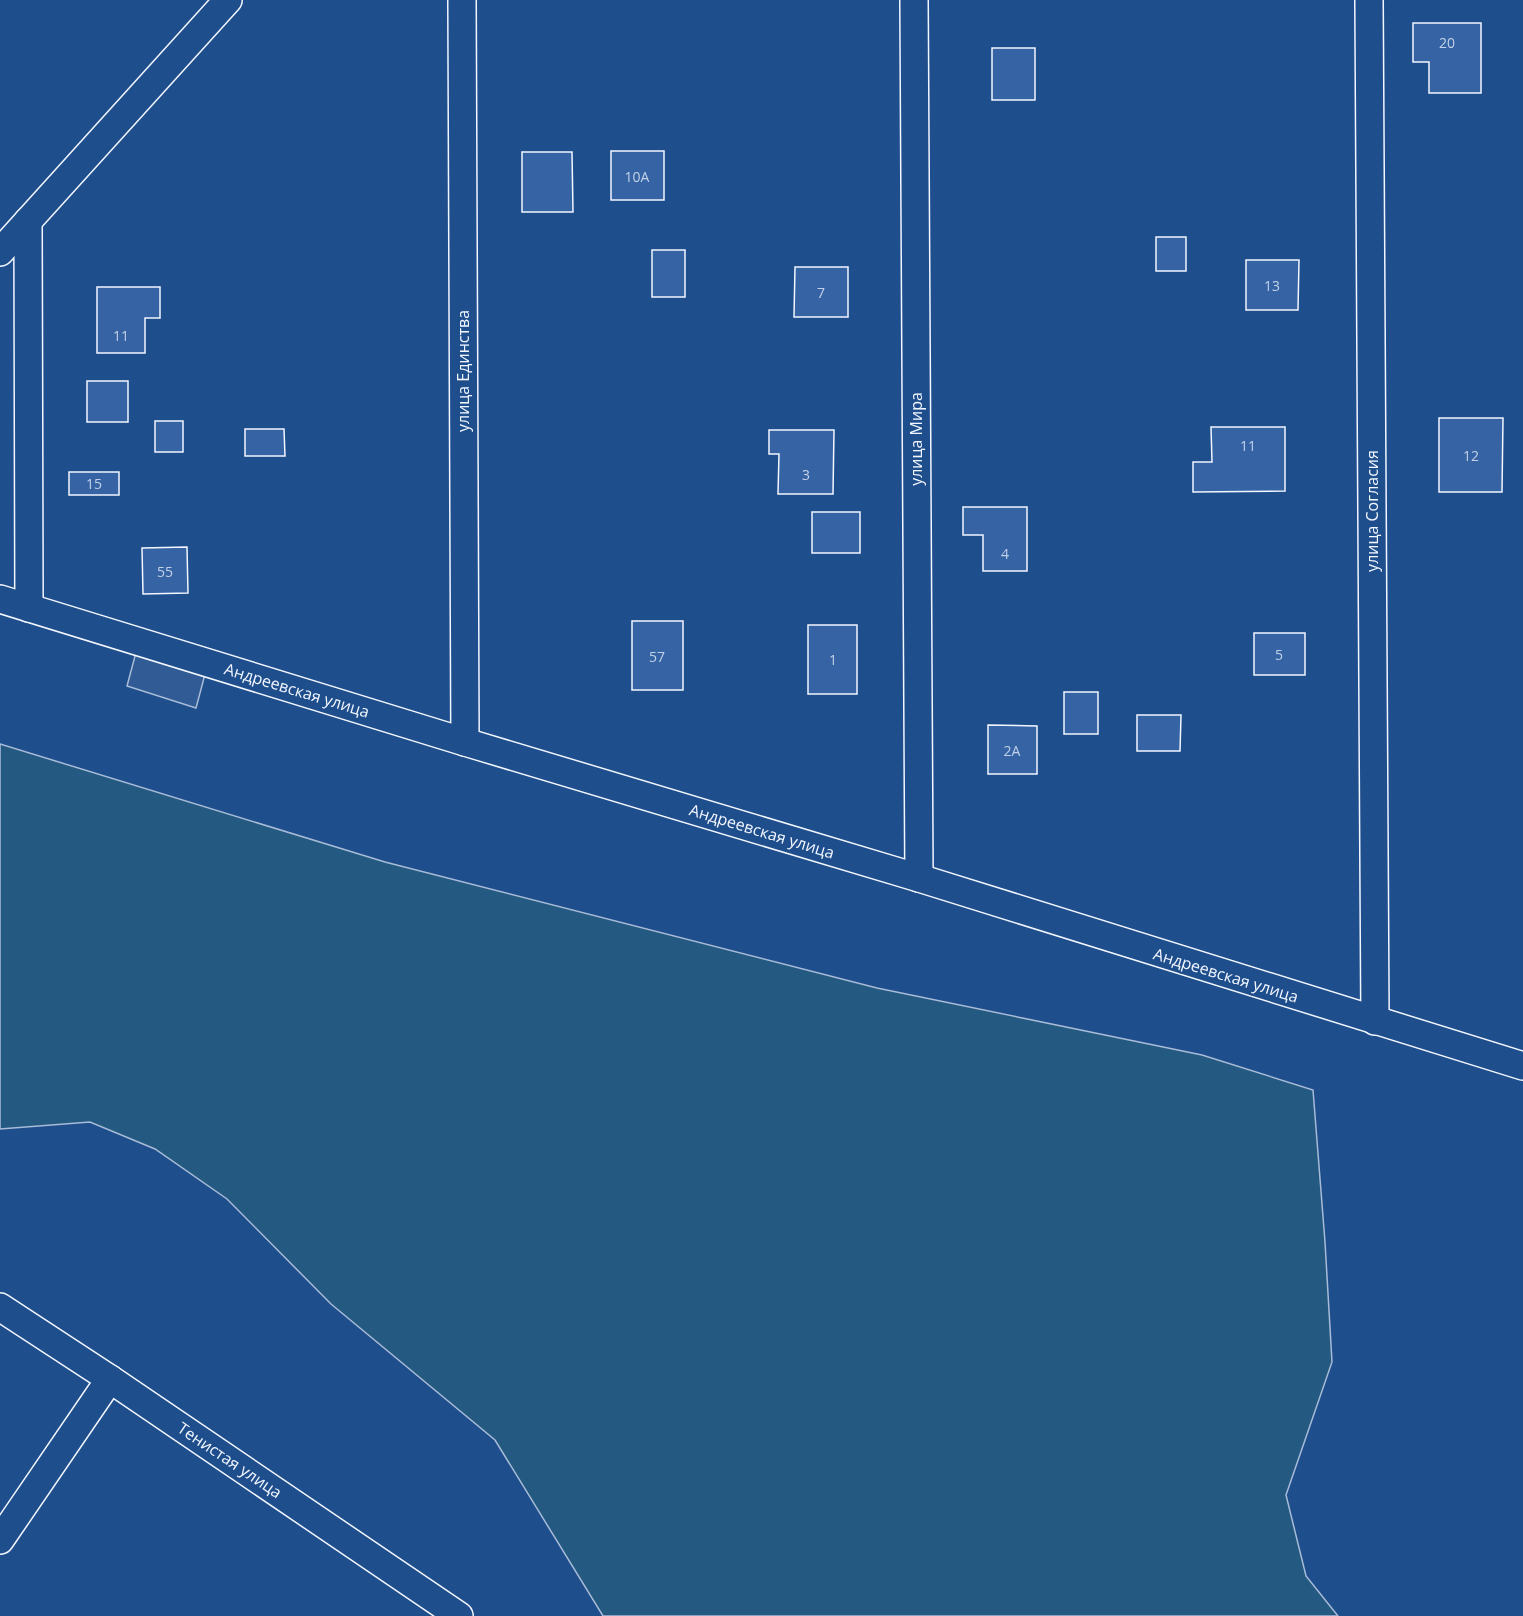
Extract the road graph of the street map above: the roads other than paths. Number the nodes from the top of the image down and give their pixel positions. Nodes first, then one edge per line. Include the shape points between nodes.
1 (228, 0) edge
2 (462, 0) edge
3 (914, 0) edge
4 (1369, 0) edge
5 (28, 220) junction
6 (0, 252) edge
7 (0, 599) edge
8 (29, 608) junction
9 (465, 742) junction
10 (919, 878) junction
11 (1376, 1022) junction
12 (1523, 1066) edge
13 (0, 1307) edge
14 (110, 1379) junction
15 (0, 1540) edge
16 (459, 1616) edge

1 - 5 street
2 - 9 street, улица Единства
3 - 10 street, улица Мира
4 - 11 street, улица Согласия
5 - 6 street
5 - 8 street
7 - 8 street, Андреевская улица
8 - 9 street, Андреевская улица
9 - 10 street, Андреевская улица
10 - 11 street, Андреевская улица
11 - 12 street, Андреевская улица
13 - 14 street, Тенистая улица
14 - 15 street
14 - 16 street, Тенистая улица

